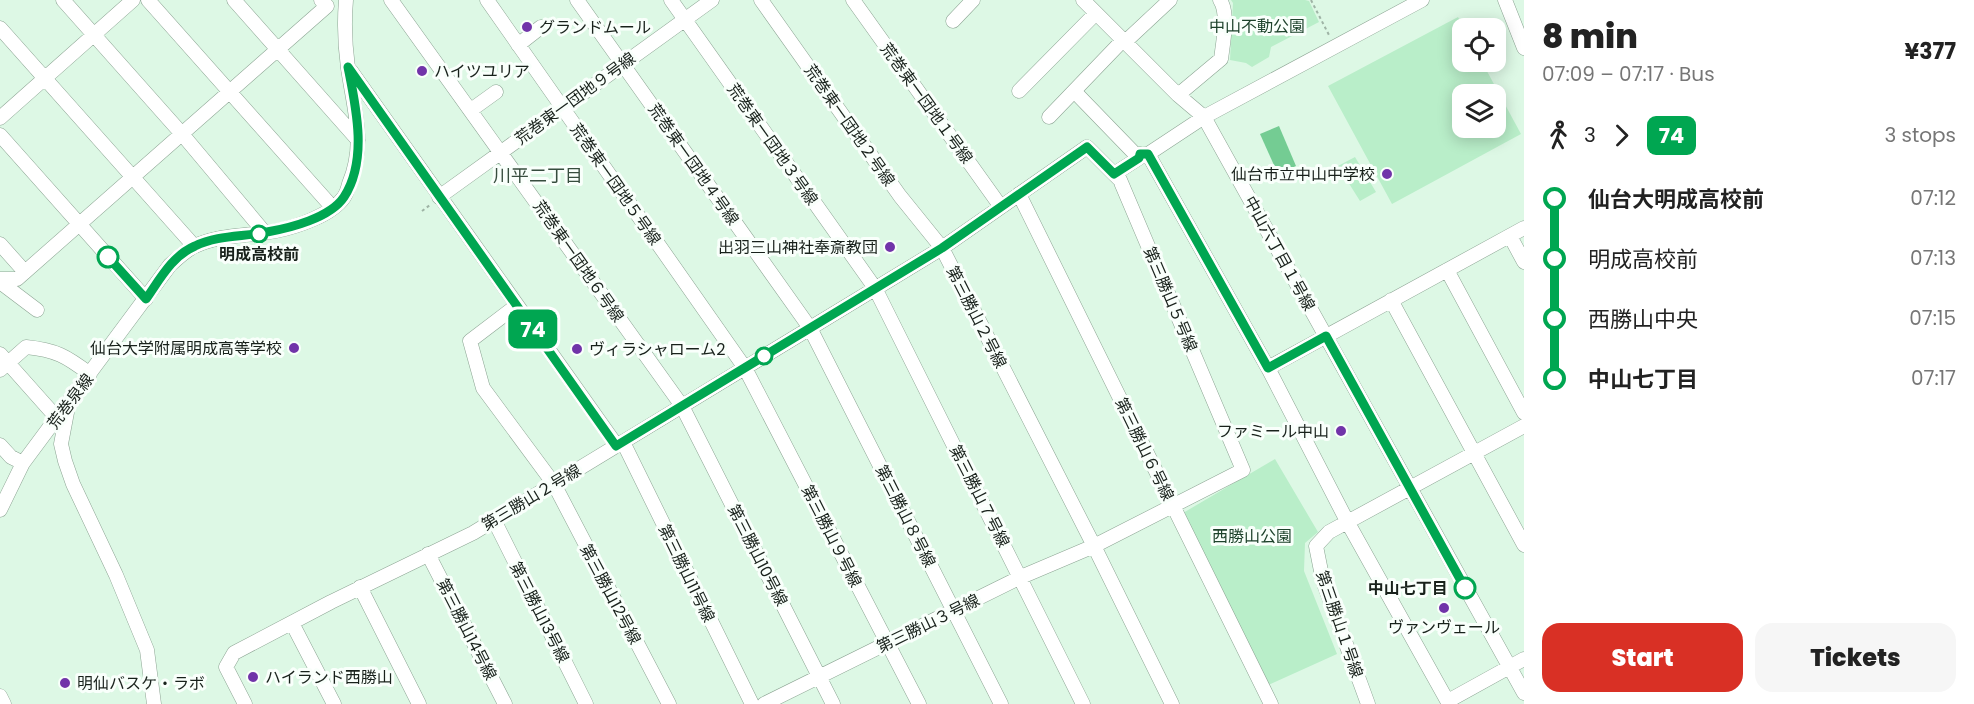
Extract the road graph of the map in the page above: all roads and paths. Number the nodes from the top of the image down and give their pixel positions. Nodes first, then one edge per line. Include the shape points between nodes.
1 (63, 0) edge
2 (133, 0) edge
3 (148, 0) edge
4 (234, 0) edge
5 (321, 0) edge
6 (346, 0) edge
7 (391, 0) edge
8 (487, 0) edge
9 (577, 0) edge
10 (671, 0) edge
11 (712, 0) edge
12 (761, 0) edge
13 (853, 0) edge
14 (973, 0) edge
15 (1083, 0) edge
16 (1170, 0) edge
17 (1220, 0) edge
18 (1311, 0) edge
19 (1422, 0) edge
20 (1505, 0) edge
21 (1096, 13) junction
22 (1518, 17) edge
23 (685, 20) junction
24 (953, 21) dead end
25 (541, 27) dead end
26 (0, 28) edge
27 (94, 35) junction
28 (1124, 41) junction
29 (518, 45) junction
30 (1335, 46) junction
31 (1524, 48) edge
32 (278, 50) junction
33 (622, 64) junction
34 (348, 67) junction
35 (45, 79) junction
36 (1074, 90) junction
37 (1019, 91) dead end
38 (496, 92) dead end
39 (230, 93) junction
40 (1178, 95) junction
41 (563, 109) junction
42 (471, 110) junction
43 (1049, 117) dead end
44 (1203, 117) junction
45 (0, 118) edge
46 (182, 134) junction
47 (0, 135) edge
48 (358, 140) junction
49 (502, 152) junction
50 (1144, 154) junction
51 (1114, 174) junction
52 (132, 177) junction
53 (1019, 194) junction
54 (439, 197) junction
55 (1001, 207) junction
56 (333, 208) junction
57 (78, 225) junction
58 (1524, 228) edge
59 (265, 233) junction
60 (1510, 236) junction
61 (0, 244) edge
62 (194, 246) junction
63 (942, 248) junction
64 (1524, 262) edge
65 (1447, 270) junction
66 (25, 272) junction
67 (0, 281) edge
68 (875, 288) junction
69 (146, 299) junction
70 (1391, 300) junction
71 (516, 306) junction
72 (37, 310) dead end
73 (810, 328) junction
74 (1326, 336) junction
75 (3, 362) edge
76 (745, 368) junction
77 (1268, 368) junction
78 (90, 374) junction
79 (69, 402) junction
80 (682, 406) junction
81 (1524, 413) edge
82 (57, 418) junction
83 (1524, 426) edge
84 (620, 444) junction
85 (0, 445) edge
86 (1473, 452) junction
87 (23, 463) junction
88 (554, 484) junction
89 (1409, 489) junction
90 (1173, 507) junction
91 (0, 510) edge
92 (494, 520) junction
93 (1348, 523) junction
94 (1524, 545) edge
95 (1094, 546) junction
96 (428, 554) junction
97 (1021, 577) junction
98 (360, 587) junction
99 (955, 610) junction
100 (292, 623) junction
101 (888, 643) junction
102 (1524, 659) edge
103 (1509, 667) junction
104 (820, 677) junction
105 (1524, 693) edge
106 (0, 696) edge
107 (1448, 703) edge
108 (4, 704) edge
109 (154, 704) edge
110 (244, 704) edge
111 (334, 704) edge
112 (419, 704) edge
113 (505, 704) edge
114 (586, 704) edge
115 (669, 704) edge
116 (752, 704) edge
117 (764, 704) edge
118 (833, 704) edge
119 (919, 704) edge
120 (1001, 704) edge
121 (1083, 704) edge
122 (1172, 704) edge
123 (1271, 704) edge
124 (1368, 704) edge

1 - 27 street
2 - 27 street
3 - 39 street
4 - 32 street
5 - 32 street via 327,6
6 - 34 street
7 - 42 street, 荒巻東一団地６号線
8 - 29 street, 荒巻東一団地５号線
9 - 33 street, 荒巻東一団地４号線
10 - 23 street, 荒巻東一団地３号線
11 - 23 street, 荒巻東一団地９号線
12 - 63 street, 荒巻東一団地２号線 via 900,196
13 - 55 street, 荒巻東一団地１号線
14 - 24 street
15 - 21 street, 中山六丁目１号線
16 - 28 street
17 - 40 street via 1224,5 1221,59
18 - 30 path
19 - 30 street
20 - 22 street
21 - 28 street, 中山六丁目１号線
21 - 37 street
22 - 31 street
23 - 33 street, 荒巻東一団地９号線
23 - 68 street, 荒巻東一団地３号線
25 - 29 street
26 - 35 street
27 - 35 street
27 - 46 street
28 - 36 street
28 - 40 street, 中山六丁目１号線
29 - 41 street, 荒巻東一団地５号線
30 - 44 street
32 - 39 street
32 - 48 street
33 - 41 street, 荒巻東一団地９号線
33 - 73 street, 荒巻東一団地４号線
34 - 48 street
34 - 54 street, 第三勝山11号線
35 - 45 street
35 - 52 street
36 - 43 street
36 - 50 street via 1136,155
38 - 42 street
39 - 46 street
39 - 56 street
40 - 44 street, 中山六丁目１号線
41 - 49 street, 荒巻東一団地９号線
41 - 76 street, 荒巻東一団地５号線
42 - 49 street, 荒巻東一団地６号線
44 - 50 street
44 - 74 street, 中山六丁目１号線
46 - 52 street
46 - 59 street
47 - 57 street
48 - 56 street via 357,165 344,197
49 - 54 street, 荒巻東一団地９号線
49 - 80 street, 荒巻東一団地６号線
50 - 51 street
50 - 77 street
51 - 53 street, 第三勝山５号線 via 1087,147
51 - 90 street, 第三勝山５号線 via 1120,180 1244,470
52 - 57 street
52 - 62 street
53 - 55 street, 第三勝山５号線
53 - 90 street, 第三勝山６号線
54 - 71 street, 第三勝山11号線
55 - 63 street, 第三勝山５号線
56 - 59 street, 荒巻泉線 via 292,228
57 - 66 street
57 - 69 street
58 - 60 street
59 - 62 street, 荒巻泉線 via 215,238
60 - 64 street
60 - 65 street
61 - 66 street
62 - 69 street, 荒巻泉線 via 170,264
63 - 68 street, 第三勝山２号線
63 - 95 street, 第三勝山２号線
65 - 70 street
65 - 81 street
66 - 67 street via 16,279
67 - 72 street
68 - 73 street, 第三勝山２号線
68 - 97 street, 第三勝山７号線
69 - 78 street, 荒巻泉線
70 - 74 street
70 - 86 street
71 - 84 street, 第三勝山11号線
71 - 88 street, 第三勝山12号線 via 471,341 483,388
73 - 76 street, 第三勝山２号線
73 - 99 street, 第三勝山８号線
74 - 77 street
74 - 89 street, 中山六丁目１号線
75 - 78 street via 26,347 47,349 67,357
75 - 82 street
76 - 80 street, 第三勝山２号線
76 - 101 street, 第三勝山９号線
77 - 93 street
78 - 79 street, 荒巻泉線
79 - 82 street, 荒巻泉線
79 - 109 street via 61,444 65,461 147,650
80 - 84 street, 第三勝山２号線
80 - 104 street, 第三勝山10号線
82 - 87 street, 荒巻泉線
83 - 86 street
84 - 88 street, 第三勝山２号線
84 - 116 street, 第三勝山11号線
85 - 87 street
86 - 89 street
86 - 94 street
87 - 91 street, 荒巻泉線
88 - 92 street, 第三勝山２号線
88 - 115 street, 第三勝山12号線
89 - 93 street
89 - 103 street, 中山六丁目１号線
90 - 95 street, 第三勝山５号線
90 - 123 street, 第三勝山６号線
92 - 96 street, 第三勝山２号線
92 - 114 street, 第三勝山13号線
93 - 107 street
93 - 124 street, 第三勝山１号線 via 1329,532 1316,546 1323,581
95 - 97 street, 第三勝山３号線
95 - 122 street, 第三勝山２号線
96 - 98 street, 第三勝山２号線
96 - 113 street, 第三勝山14号線
97 - 99 street, 第三勝山３号線
97 - 121 street, 第三勝山７号線
98 - 100 street, 第三勝山２号線
98 - 112 street
99 - 101 street, 第三勝山３号線
99 - 120 street, 第三勝山８号線
100 - 110 street, 第三勝山２号線 via 234,653 226,667
100 - 111 street
101 - 104 street, 第三勝山３号線
101 - 119 street, 第三勝山９号線
102 - 103 street
103 - 105 street, 中山六丁目１号線
103 - 107 street
104 - 117 street, 第三勝山３号線
104 - 118 street, 第三勝山10号線
106 - 108 street

